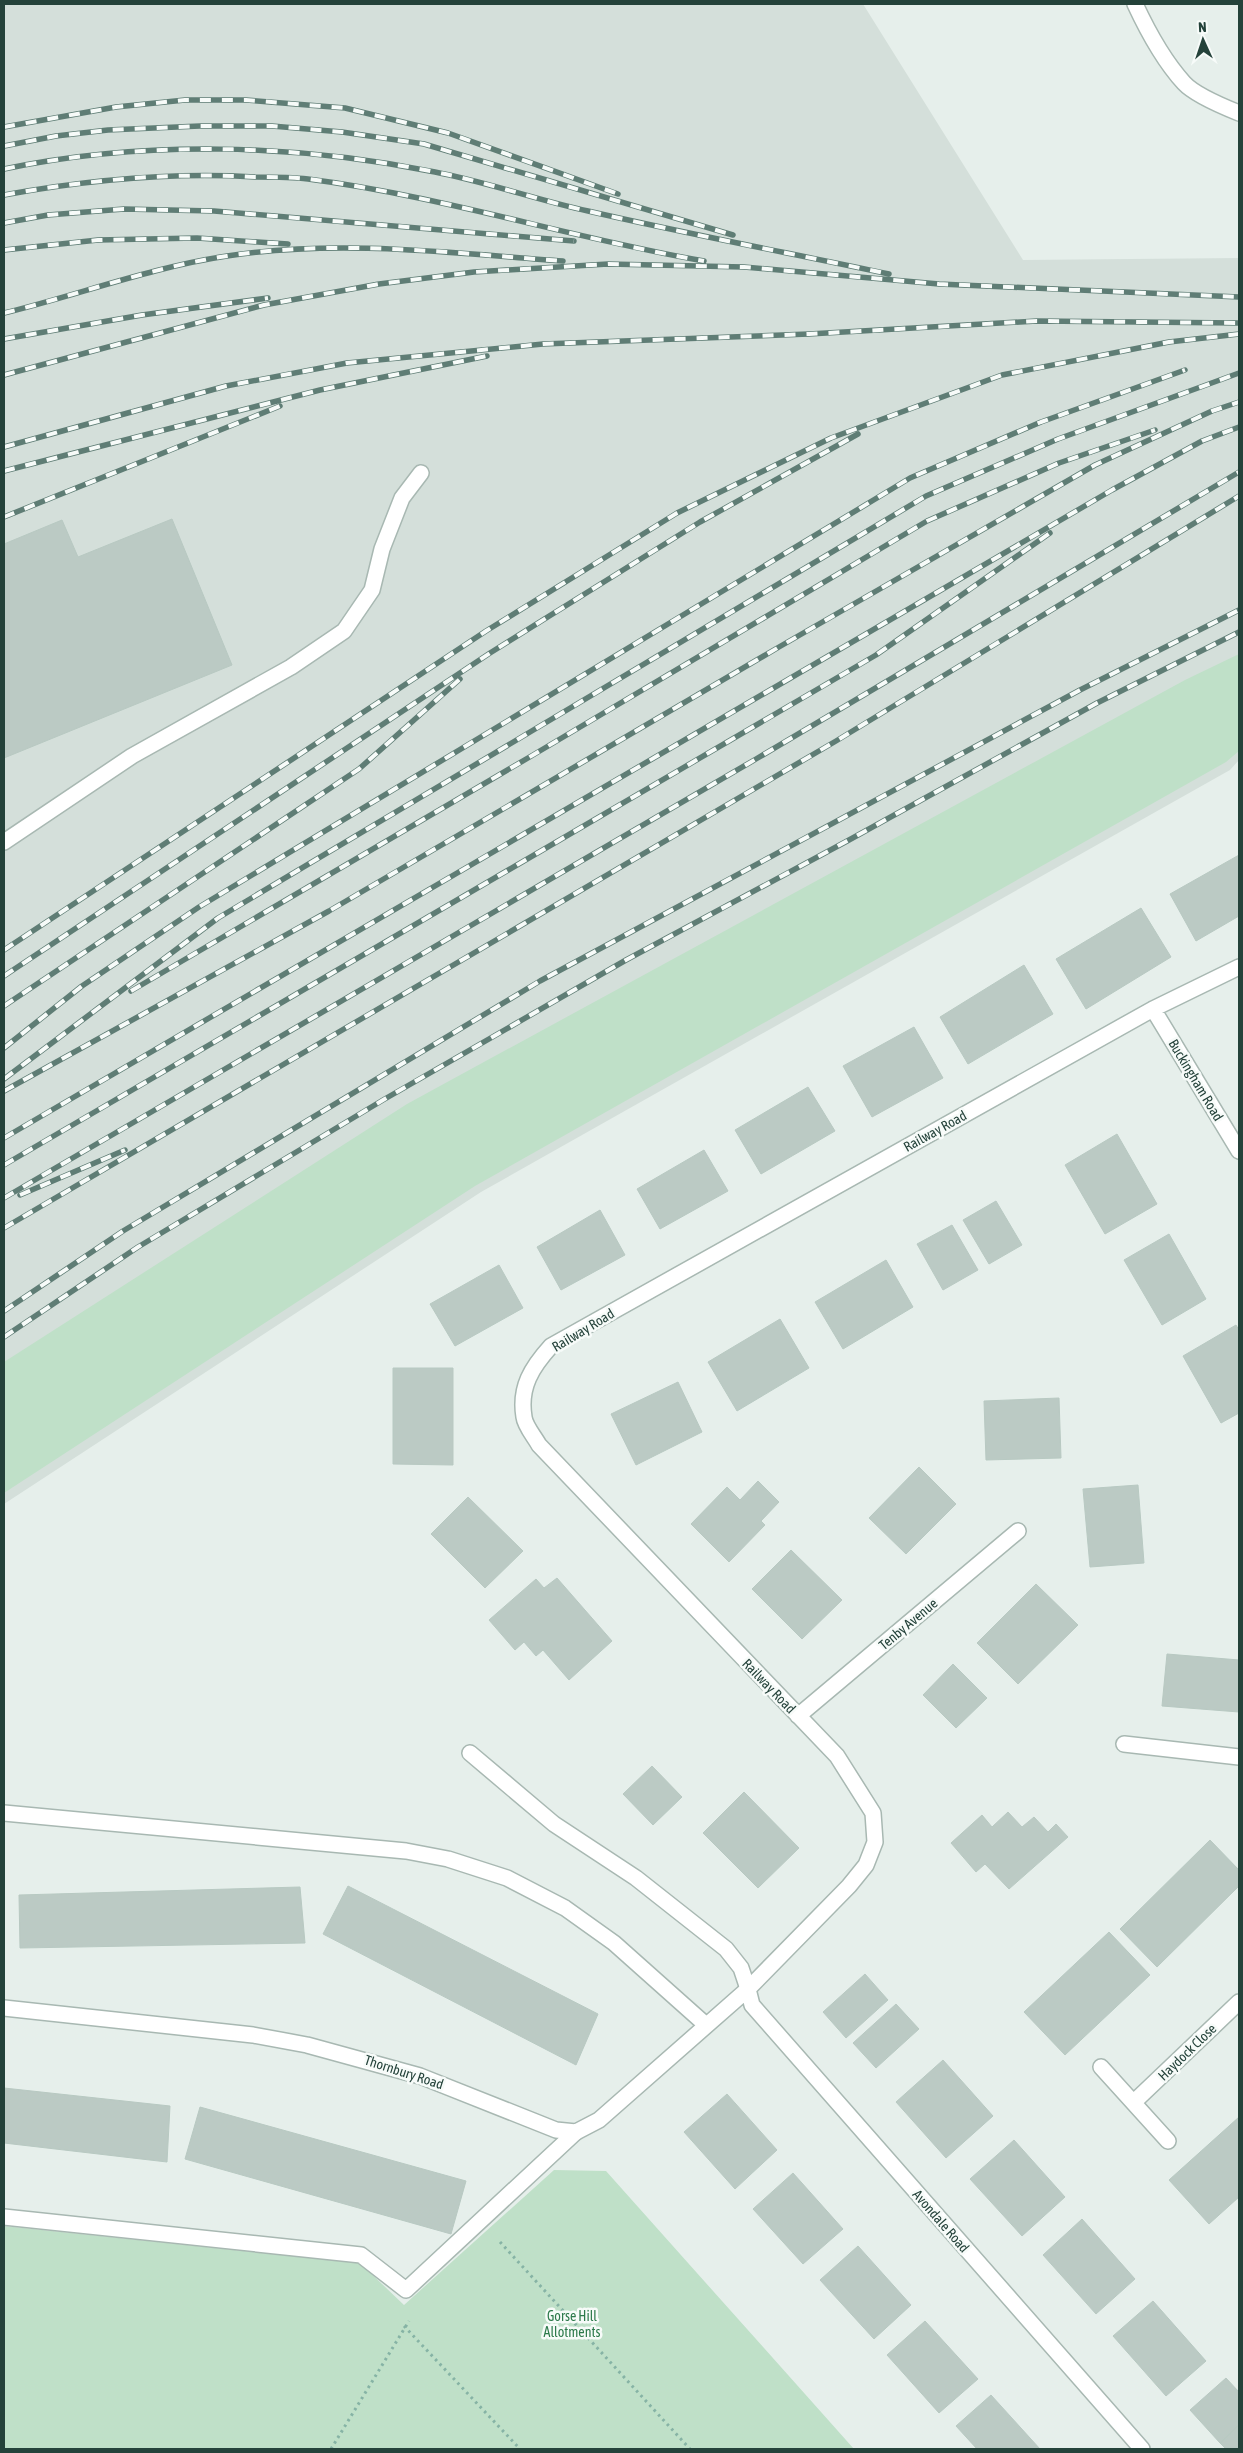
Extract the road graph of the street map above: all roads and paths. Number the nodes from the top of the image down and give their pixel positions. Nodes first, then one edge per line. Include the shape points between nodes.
1 (1135, 4) edge
2 (1239, 113) edge
3 (421, 473) dead end
4 (4, 842) edge
5 (1239, 967) edge
6 (1153, 1009) junction
7 (1239, 1151) edge
8 (1018, 1531) dead end
9 (798, 1716) junction
10 (1124, 1744) dead end
11 (470, 1753) dead end
12 (1239, 1757) edge
13 (4, 1813) edge
14 (748, 1989) junction
15 (1239, 2002) edge
16 (4, 2008) edge
17 (706, 2025) junction
18 (1101, 2067) dead end
19 (1134, 2102) junction
20 (576, 2132) junction
21 (1168, 2141) dead end
22 (4, 2217) edge
23 (494, 2236) dead end
24 (404, 2326) dead end
25 (520, 2449) edge
26 (690, 2449) edge
27 (1142, 2449) edge

1 - 2 street via 1151,38 1185,85
3 - 4 street via 402,498 382,549 372,590 344,631 291,666 132,756
5 - 6 street, Railway Road
6 - 7 street, Buckingham Road
6 - 9 street, Railway Road via 551,1346 533,1366 524,1388 524,1418 539,1444
8 - 9 street, Tenby Avenue
9 - 14 street, Railway Road via 837,1756 858,1788 873,1813 875,1842 866,1865 849,1886
10 - 12 street
11 - 14 street, Avondale Road via 554,1824 636,1878 726,1949 741,1968
13 - 17 street via 406,1851 448,1859 507,1878 565,1908 614,1943
14 - 17 street
14 - 27 street, Avondale Road via 752,2006
15 - 19 street, Haydock Close
16 - 20 street, Thornbury Road via 253,2034 307,2044 420,2076 556,2130
17 - 20 street via 599,2120
18 - 19 street
19 - 21 street
20 - 22 street via 406,2290 361,2256
23 - 26 path
24 - 25 path

